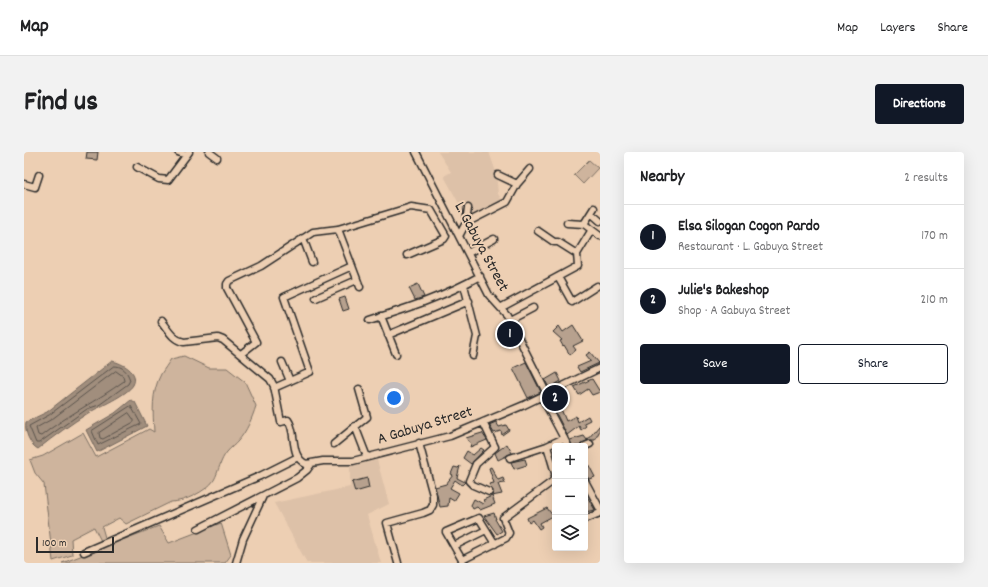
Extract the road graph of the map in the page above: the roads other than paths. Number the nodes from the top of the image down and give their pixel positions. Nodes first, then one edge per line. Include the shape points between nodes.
1 (178, 152) edge
2 (210, 152) edge
3 (416, 152) edge
4 (187, 154) edge
5 (217, 158) dead end
6 (137, 167) dead end
7 (530, 169) dead end
8 (39, 175) dead end
9 (498, 175) dead end
10 (24, 184) edge
11 (518, 184) junction
12 (468, 208) dead end
13 (451, 220) junction
14 (600, 221) edge
15 (466, 223) junction
16 (567, 223) dead end
17 (584, 224) junction
18 (441, 226) junction
19 (338, 229) junction
20 (538, 231) dead end
21 (591, 231) junction
22 (459, 236) junction
23 (600, 236) edge
24 (303, 238) junction
25 (494, 239) dead end
26 (468, 253) junction
27 (577, 254) junction
28 (407, 255) dead end
29 (312, 262) dead end
30 (352, 266) junction
31 (480, 276) junction
32 (558, 277) junction
33 (357, 280) junction
34 (464, 285) junction
35 (484, 285) junction
36 (597, 286) dead end
37 (360, 287) dead end
38 (477, 288) dead end
39 (316, 298) dead end
40 (469, 301) junction
41 (502, 307) junction
42 (533, 308) dead end
43 (381, 316) junction
44 (370, 320) dead end
45 (510, 320) junction
46 (161, 321) dead end
47 (388, 335) junction
48 (241, 354) junction
49 (396, 354) dead end
50 (473, 356) dead end
51 (282, 362) dead end
52 (600, 368) edge
53 (290, 381) junction
54 (274, 388) junction
55 (359, 389) dead end
56 (545, 396) junction
57 (483, 422) junction
58 (355, 426) junction
59 (564, 438) junction
60 (566, 443) edge
61 (334, 444) dead end
62 (419, 444) junction
63 (547, 446) junction
64 (298, 457) junction
65 (367, 457) junction
66 (510, 458) dead end
67 (312, 463) junction
68 (552, 464) edge
69 (554, 479) edge
70 (588, 487) edge
71 (489, 492) dead end
72 (263, 496) junction
73 (600, 509) edge
74 (600, 513) edge
75 (588, 518) edge
76 (198, 529) dead end
77 (486, 530) junction
78 (495, 544) junction
79 (454, 546) junction
80 (84, 552) dead end
81 (237, 563) edge
82 (398, 563) edge

1 - 4 street
2 - 5 street
3 - 13 street, L. Gabuya Street
4 - 6 street via 168,180 159,179
7 - 11 street
8 - 10 street via 35,187
9 - 11 street
11 - 15 street via 508,202
12 - 15 street
13 - 18 street
13 - 22 street, L. Gabuya Street
14 - 17 street via 592,211
15 - 22 street
16 - 17 street
17 - 21 street
18 - 19 street via 431,210 411,207
18 - 28 street via 446,236 444,239
19 - 24 street via 319,231
19 - 30 street
20 - 27 street
21 - 23 street
21 - 27 street
22 - 26 street, L. Gabuya Street
24 - 29 street
24 - 48 street via 261,266 229,280 227,284 256,342
25 - 26 street
26 - 31 street, L. Gabuya Street
27 - 32 street via 578,266
30 - 33 street
30 - 53 street via 284,297 310,372
31 - 34 street
31 - 35 street, L. Gabuya Street
32 - 36 street via 572,302
32 - 41 street
33 - 37 street
33 - 39 street
34 - 40 street
34 - 43 street via 402,311
35 - 38 street
35 - 41 street, L. Gabuya Street via 492,300
40 - 47 street
40 - 50 street via 477,336
41 - 45 street, L. Gabuya Street
42 - 45 street
43 - 44 street
43 - 47 street
45 - 56 street, L. Gabuya Street
46 - 48 street via 179,341 218,338
47 - 49 street
48 - 54 street via 270,380
51 - 53 street
52 - 56 street, A Gabuya Street
53 - 54 street
54 - 64 street via 281,422 289,421
55 - 58 street via 367,417
56 - 57 street, A Gabuya Street
56 - 59 street, L. Gabuya Street
57 - 62 street, A Gabuya Street via 450,436
57 - 71 street via 495,447 476,464 469,481
58 - 61 street
58 - 65 street
59 - 60 street, L. Gabuya Street
59 - 63 street
62 - 65 street, A Gabuya Street
62 - 82 street via 433,495 433,505 430,510 423,513 387,523
63 - 66 street
63 - 68 street
64 - 67 street, A Gabuya Street via 304,464
64 - 80 street
65 - 67 street, A Gabuya Street via 353,461
67 - 72 street via 297,478
69 - 78 street via 504,516 503,520 509,533
70 - 73 street
72 - 76 street
72 - 81 street via 243,539
74 - 75 street
77 - 78 street
77 - 79 street
77 - 79 street via 479,518 446,531
78 - 79 street via 464,560

